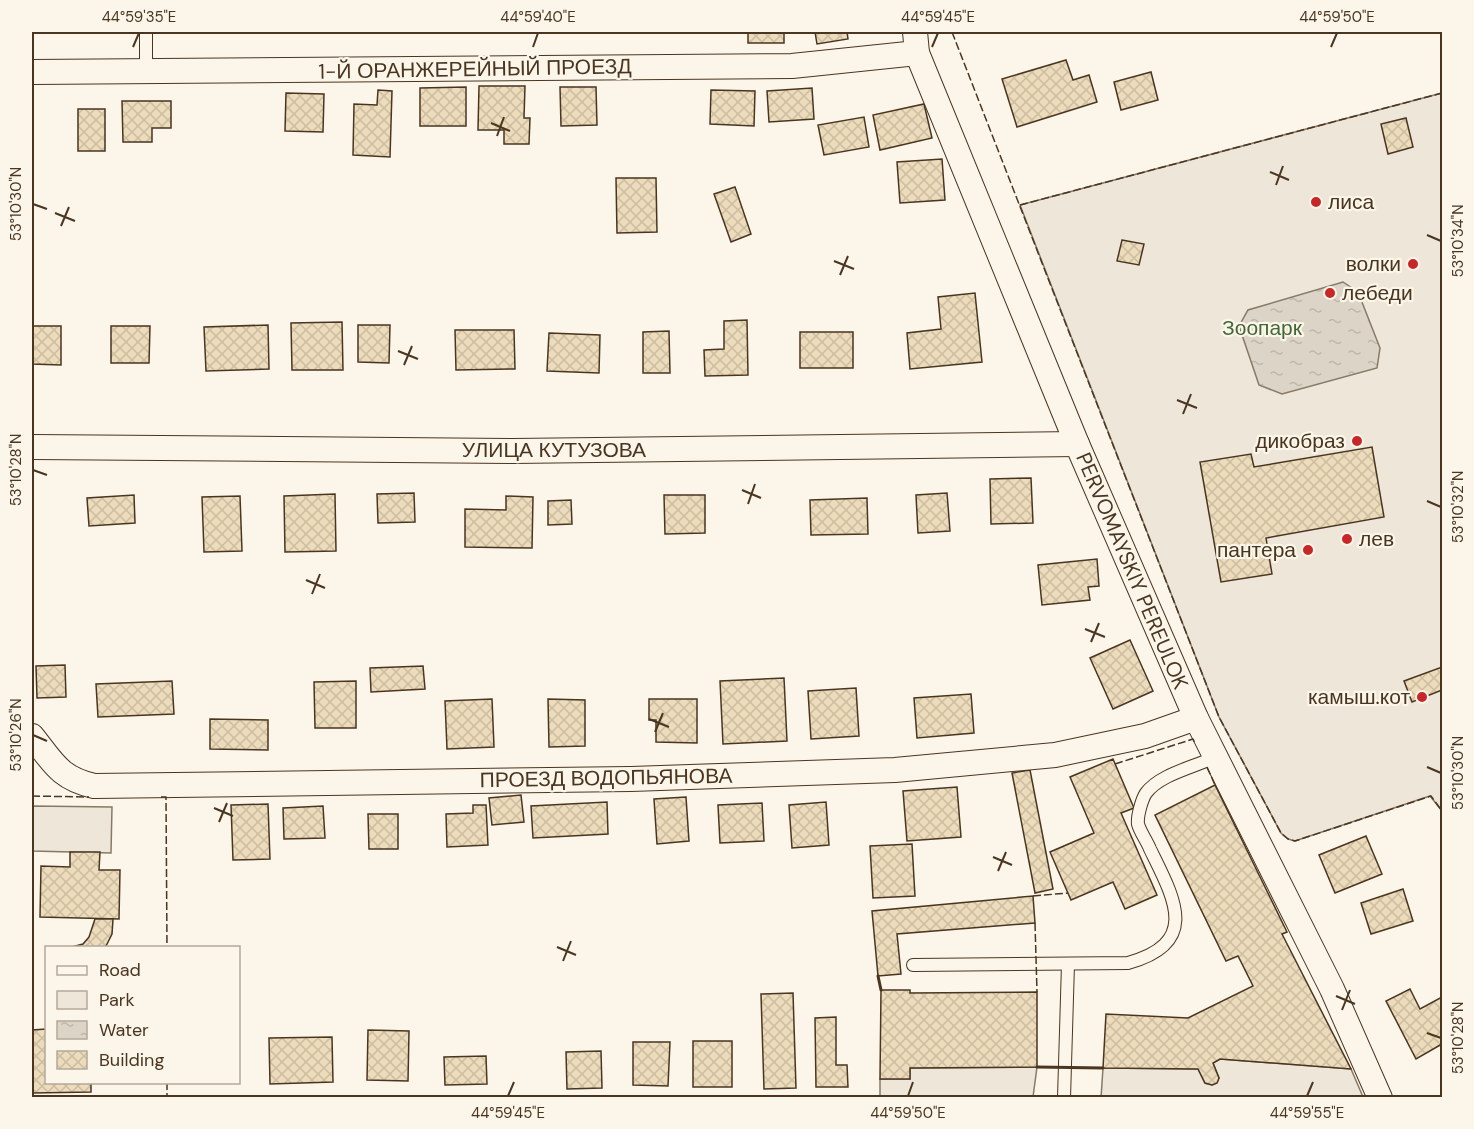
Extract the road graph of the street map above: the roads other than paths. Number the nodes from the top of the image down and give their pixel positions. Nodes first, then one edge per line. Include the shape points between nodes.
1 (146, 32) edge
2 (916, 42) edge
3 (32, 72) edge
4 (146, 72) junction
5 (1077, 444) junction
6 (32, 447) edge
7 (1196, 718) junction
8 (32, 736) edge
9 (1215, 758) junction
10 (1068, 964) junction
11 (913, 965) dead end
12 (1064, 1098) edge
13 (1380, 1098) edge

1 - 4 lane
2 - 4 street, 1-Й ОРАНЖЕРЕЙНЫЙ ПРОЕЗД via 792,66
2 - 5 street, PERVOMAYSKIY PEREULOK
3 - 4 street, 1-Й ОРАНЖЕРЕЙНЫЙ ПРОЕЗД
5 - 6 street, УЛИЦА КУТУЗОВА via 513,451
5 - 7 street, PERVOMAYSKIY PEREULOK
7 - 8 street, ПРОЕЗД ВОДОПЬЯНОВА via 1145,736 1055,755 895,770 631,779 94,786 59,772
7 - 9 street, PERVOMAYSKIY PEREULOK
9 - 10 lane via 1157,783 1145,794 1140,813 1138,824 1172,894 1176,918 1169,941 1153,957 1128,963
9 - 13 street, PERVOMAYSKIY PEREULOK via 1332,989
10 - 11 lane
10 - 12 lane

